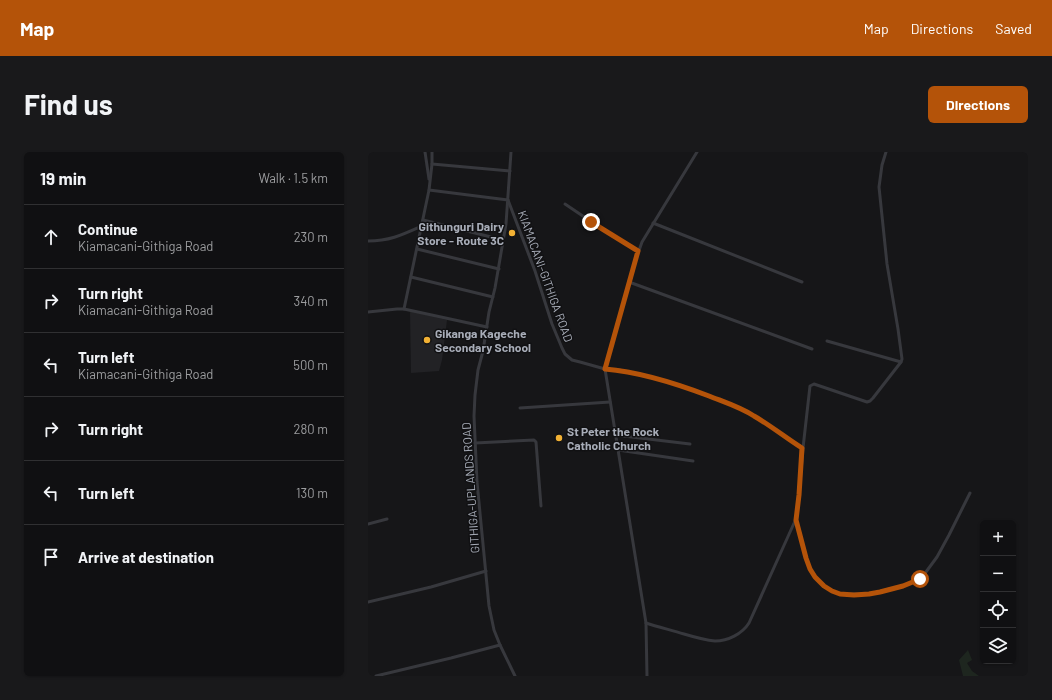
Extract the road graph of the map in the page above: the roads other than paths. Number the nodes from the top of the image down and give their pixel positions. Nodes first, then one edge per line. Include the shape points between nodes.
1 (425, 152) edge
2 (432, 152) edge
3 (511, 152) edge
4 (697, 152) edge
5 (886, 152) edge
6 (432, 164) junction
7 (510, 171) junction
8 (430, 183) junction
9 (429, 190) junction
10 (508, 200) junction
11 (565, 204) dead end
12 (423, 220) junction
13 (653, 223) junction
14 (422, 226) junction
15 (504, 240) junction
16 (368, 241) edge
17 (417, 249) junction
18 (638, 251) junction
19 (499, 269) junction
20 (411, 277) junction
21 (629, 282) junction
22 (802, 282) dead end
23 (493, 297) junction
24 (404, 309) junction
25 (368, 312) edge
26 (486, 327) junction
27 (827, 341) dead end
28 (812, 349) dead end
29 (901, 362) junction
30 (605, 369) junction
31 (610, 402) junction
32 (520, 408) dead end
33 (615, 435) junction
34 (475, 443) junction
35 (690, 444) dead end
36 (802, 448) junction
37 (618, 450) junction
38 (693, 461) dead end
39 (970, 493) dead end
40 (541, 506) dead end
41 (387, 519) dead end
42 (796, 520) junction
43 (368, 524) edge
44 (486, 571) junction
45 (368, 602) edge
46 (646, 623) junction
47 (500, 645) junction
48 (376, 676) edge
49 (515, 676) edge
50 (647, 676) edge

1 - 8 street
2 - 6 street
3 - 7 street, KIAMACANI-GITHIGA ROAD
4 - 13 street
5 - 29 street via 879,187
6 - 7 street
6 - 8 street
7 - 10 street, KIAMACANI-GITHIGA ROAD
8 - 9 street
9 - 10 street
9 - 12 street
10 - 15 street, GITHIGA-UPLANDS ROAD
10 - 30 street, KIAMACANI-GITHIGA ROAD via 565,354 572,360
11 - 18 street
12 - 14 street
12 - 15 street
13 - 18 street
13 - 22 street
14 - 16 street via 393,238
14 - 17 street
15 - 19 street, GITHIGA-UPLANDS ROAD
17 - 19 street
17 - 20 street
18 - 21 street
19 - 23 street, GITHIGA-UPLANDS ROAD
20 - 23 street
20 - 24 street
21 - 28 street
21 - 30 street
23 - 26 street, GITHIGA-UPLANDS ROAD
24 - 25 street
24 - 26 street
26 - 34 street, GITHIGA-UPLANDS ROAD via 475,395
27 - 29 street
29 - 36 street via 867,402 814,384 810,386
30 - 31 street
30 - 36 street, KIAMACANI-GITHIGA ROAD via 676,384 730,404 754,416
31 - 32 street
31 - 33 street
33 - 35 street
33 - 37 street
34 - 40 street via 534,440
34 - 44 street, GITHIGA-UPLANDS ROAD
36 - 42 street
37 - 38 street
37 - 46 street
39 - 42 street via 937,557 923,576 903,586 869,594 840,594 824,586 815,577 806,558
41 - 43 street
42 - 46 street via 749,623 740,633 716,641
44 - 45 street
44 - 47 street, GITHIGA-UPLANDS ROAD via 491,618
46 - 50 street
47 - 48 street
47 - 49 street, GITHIGA-UPLANDS ROAD

